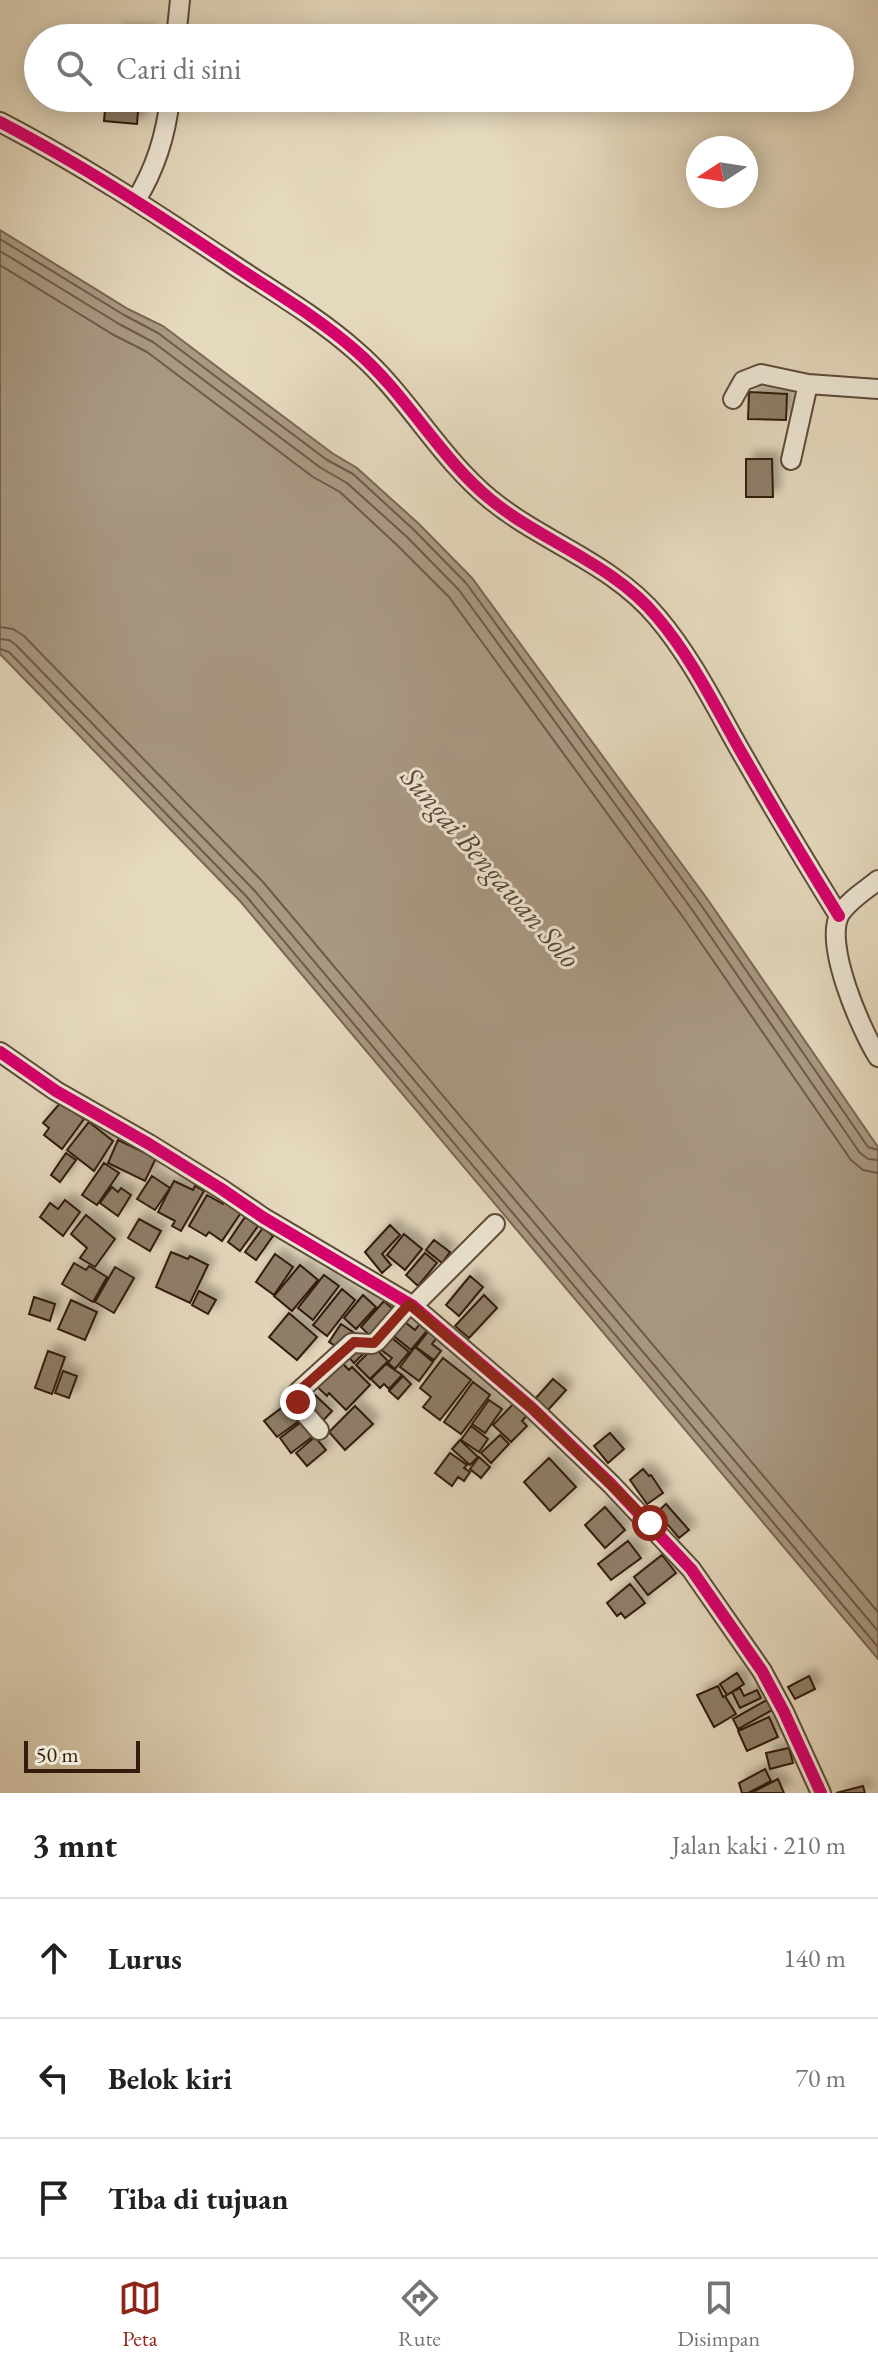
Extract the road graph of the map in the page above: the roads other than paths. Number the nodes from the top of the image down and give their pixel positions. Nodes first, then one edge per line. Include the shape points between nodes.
1 (180, 0) edge
2 (177, 24) edge
3 (168, 112) edge
4 (0, 122) edge
5 (136, 200) junction
6 (808, 384) junction
7 (878, 389) edge
8 (733, 399) dead end
9 (791, 460) dead end
10 (878, 880) edge
11 (839, 916) junction
12 (0, 1052) edge
13 (878, 1057) edge
14 (495, 1224) dead end
15 (411, 1305) junction
16 (319, 1430) dead end
17 (821, 1793) edge

1 - 2 street
3 - 5 street via 158,157
4 - 5 street
5 - 11 street via 356,350 488,497 593,563 655,615 689,659
6 - 7 street
6 - 8 street via 761,374 743,381
6 - 9 street
10 - 11 street
11 - 13 street via 834,931 850,998
12 - 15 street
14 - 15 street
15 - 16 street via 377,1341 352,1343 298,1392 301,1409
15 - 17 street via 554,1430 691,1569 762,1671

